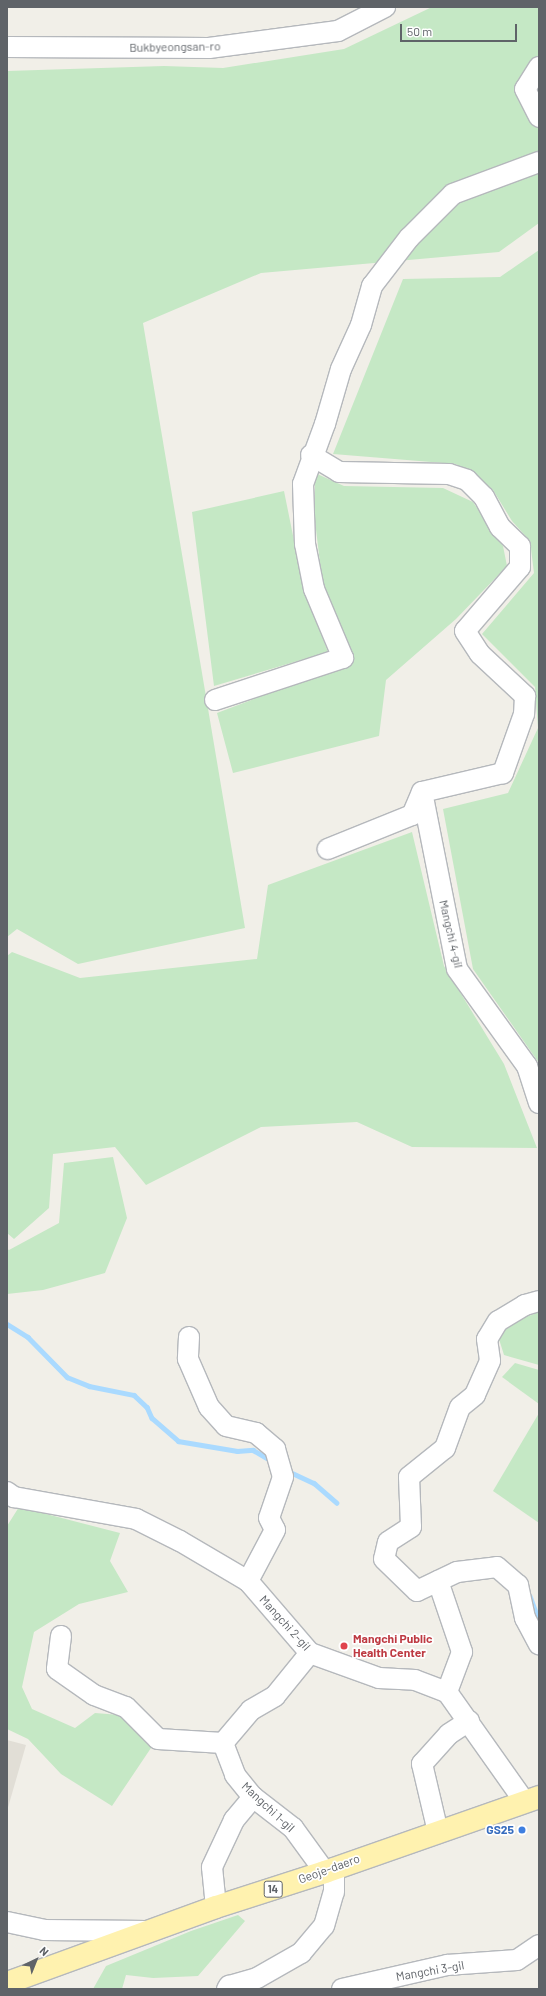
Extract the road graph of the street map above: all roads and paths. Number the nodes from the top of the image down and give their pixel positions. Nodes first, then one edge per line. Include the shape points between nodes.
1 (385, 7) edge
2 (7, 47) edge
3 (539, 67) edge
4 (539, 117) edge
5 (539, 162) edge
6 (312, 455) junction
7 (215, 700) dead end
8 (422, 792) junction
9 (328, 849) dead end
10 (539, 1103) edge
11 (539, 1301) edge
12 (189, 1337) dead end
13 (7, 1492) edge
14 (248, 1581) junction
15 (438, 1581) junction
16 (61, 1636) dead end
17 (539, 1644) edge
18 (310, 1653) junction
19 (447, 1692) junction
20 (468, 1721) junction
21 (222, 1743) junction
22 (253, 1797) junction
23 (532, 1799) edge
24 (438, 1832) junction
25 (330, 1870) junction
26 (216, 1907) junction
27 (7, 1922) edge
28 (150, 1931) junction
29 (539, 1945) edge
30 (53, 1967) junction
31 (7, 1971) edge
32 (7, 1983) edge
33 (227, 1989) edge
34 (342, 1989) edge

1 - 2 street, Bukbyeongsan-ro via 338,31 209,48
3 - 4 street via 525,89
5 - 6 street via 453,194 409,238 372,286 361,325 341,369 325,424
6 - 7 street via 303,484 305,544 314,589 343,658
6 - 8 street via 339,472 449,474 467,480 484,497 500,527 520,546 520,567 465,631 480,654 525,696 524,714 503,773
8 - 9 street via 412,815
8 - 10 street, Mangchi 4-gil via 457,969 527,1066
11 - 15 street via 525,1305 498,1320 486,1339 490,1361 476,1395 460,1407 445,1448 409,1477 411,1527 388,1542 384,1560 417,1590
12 - 14 street via 188,1359 209,1407 226,1426 256,1433 275,1449 283,1477 269,1518 275,1530
13 - 14 street, Mangchi 2-gil via 14,1496 136,1519 180,1541
14 - 18 street, Mangchi 2-gil
15 - 17 street via 457,1572 497,1567 518,1585 525,1618
15 - 19 street via 462,1652
16 - 21 street via 57,1669 94,1695 126,1707 158,1739
18 - 19 street, Mangchi 2-gil via 379,1678 415,1680
18 - 21 street via 275,1696 251,1710
19 - 20 street
20 - 23 street
20 - 24 street via 449,1734 422,1764
21 - 22 street, Mangchi 1-gil via 235,1775
22 - 25 street, Mangchi 1-gil via 293,1828
22 - 26 street via 234,1820 212,1867
23 - 24 main road, Geoje-daero / 14
24 - 25 main road, Geoje-daero / 14
25 - 26 main road, Geoje-daero / 14
25 - 33 street via 334,1892 324,1926 301,1953 257,1978 229,1986
26 - 28 main road, Geoje-daero / 14
27 - 28 street via 44,1930
28 - 30 main road, Geoje-daero / 14
29 - 34 street, Mangchi 3-gil via 517,1960 447,1965
30 - 31 street
30 - 32 main road, Geoje-daero / 14

